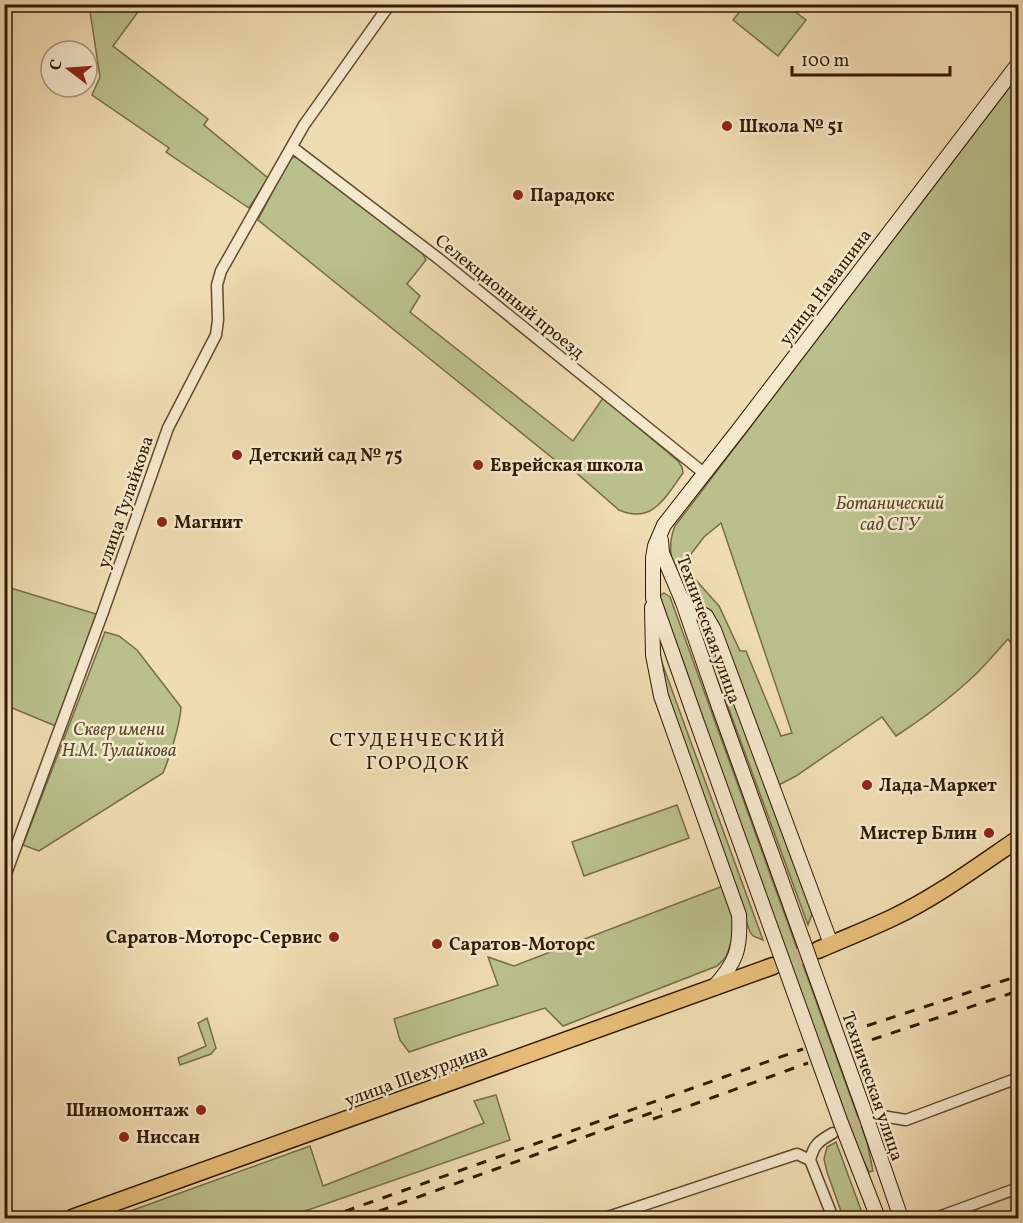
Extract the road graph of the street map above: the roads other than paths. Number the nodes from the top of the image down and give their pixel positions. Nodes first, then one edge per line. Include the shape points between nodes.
1 (390, 4) edge
2 (1018, 64) edge
3 (292, 147) junction
4 (705, 474) junction
5 (660, 532) junction
6 (679, 595) junction
7 (653, 596) junction
8 (1018, 838) edge
9 (4, 879) edge
10 (824, 947) joint
11 (773, 966) tunnel mouth
12 (713, 988) junction
13 (1018, 1078) edge
14 (876, 1115) tunnel mouth
15 (833, 1133) tunnel mouth
16 (810, 1160) junction
17 (1018, 1188) edge
18 (72, 1218) edge
19 (605, 1218) edge
20 (833, 1218) edge
21 (878, 1218) edge
22 (901, 1218) edge
23 (937, 1218) edge

1 - 3 street, улица Тулайкова
2 - 4 main road, улица Навашина
3 - 4 street, Селекционный проезд via 433,254
3 - 9 street, улица Тулайкова via 221,271 216,335 168,428
4 - 5 main road, улица Навашина
5 - 6 main road, Техническая улица via 662,553
5 - 7 main road, Техническая улица via 653,558
6 - 7 street via 671,583 663,581 656,584
6 - 10 main road via 692,609 706,616 714,630
6 - 22 main road, Техническая улица, bridge
7 - 12 main road via 653,655 661,696 739,915 735,959
7 - 21 main road, Техническая улица, bridge
8 - 10 main road via 919,904
11 - 12 main road, улица Шехурдина
12 - 18 main road, улица Шехурдина
13 - 14 street via 906,1120
15 - 16 street via 813,1147
16 - 19 street via 797,1154
16 - 20 street
17 - 23 street

